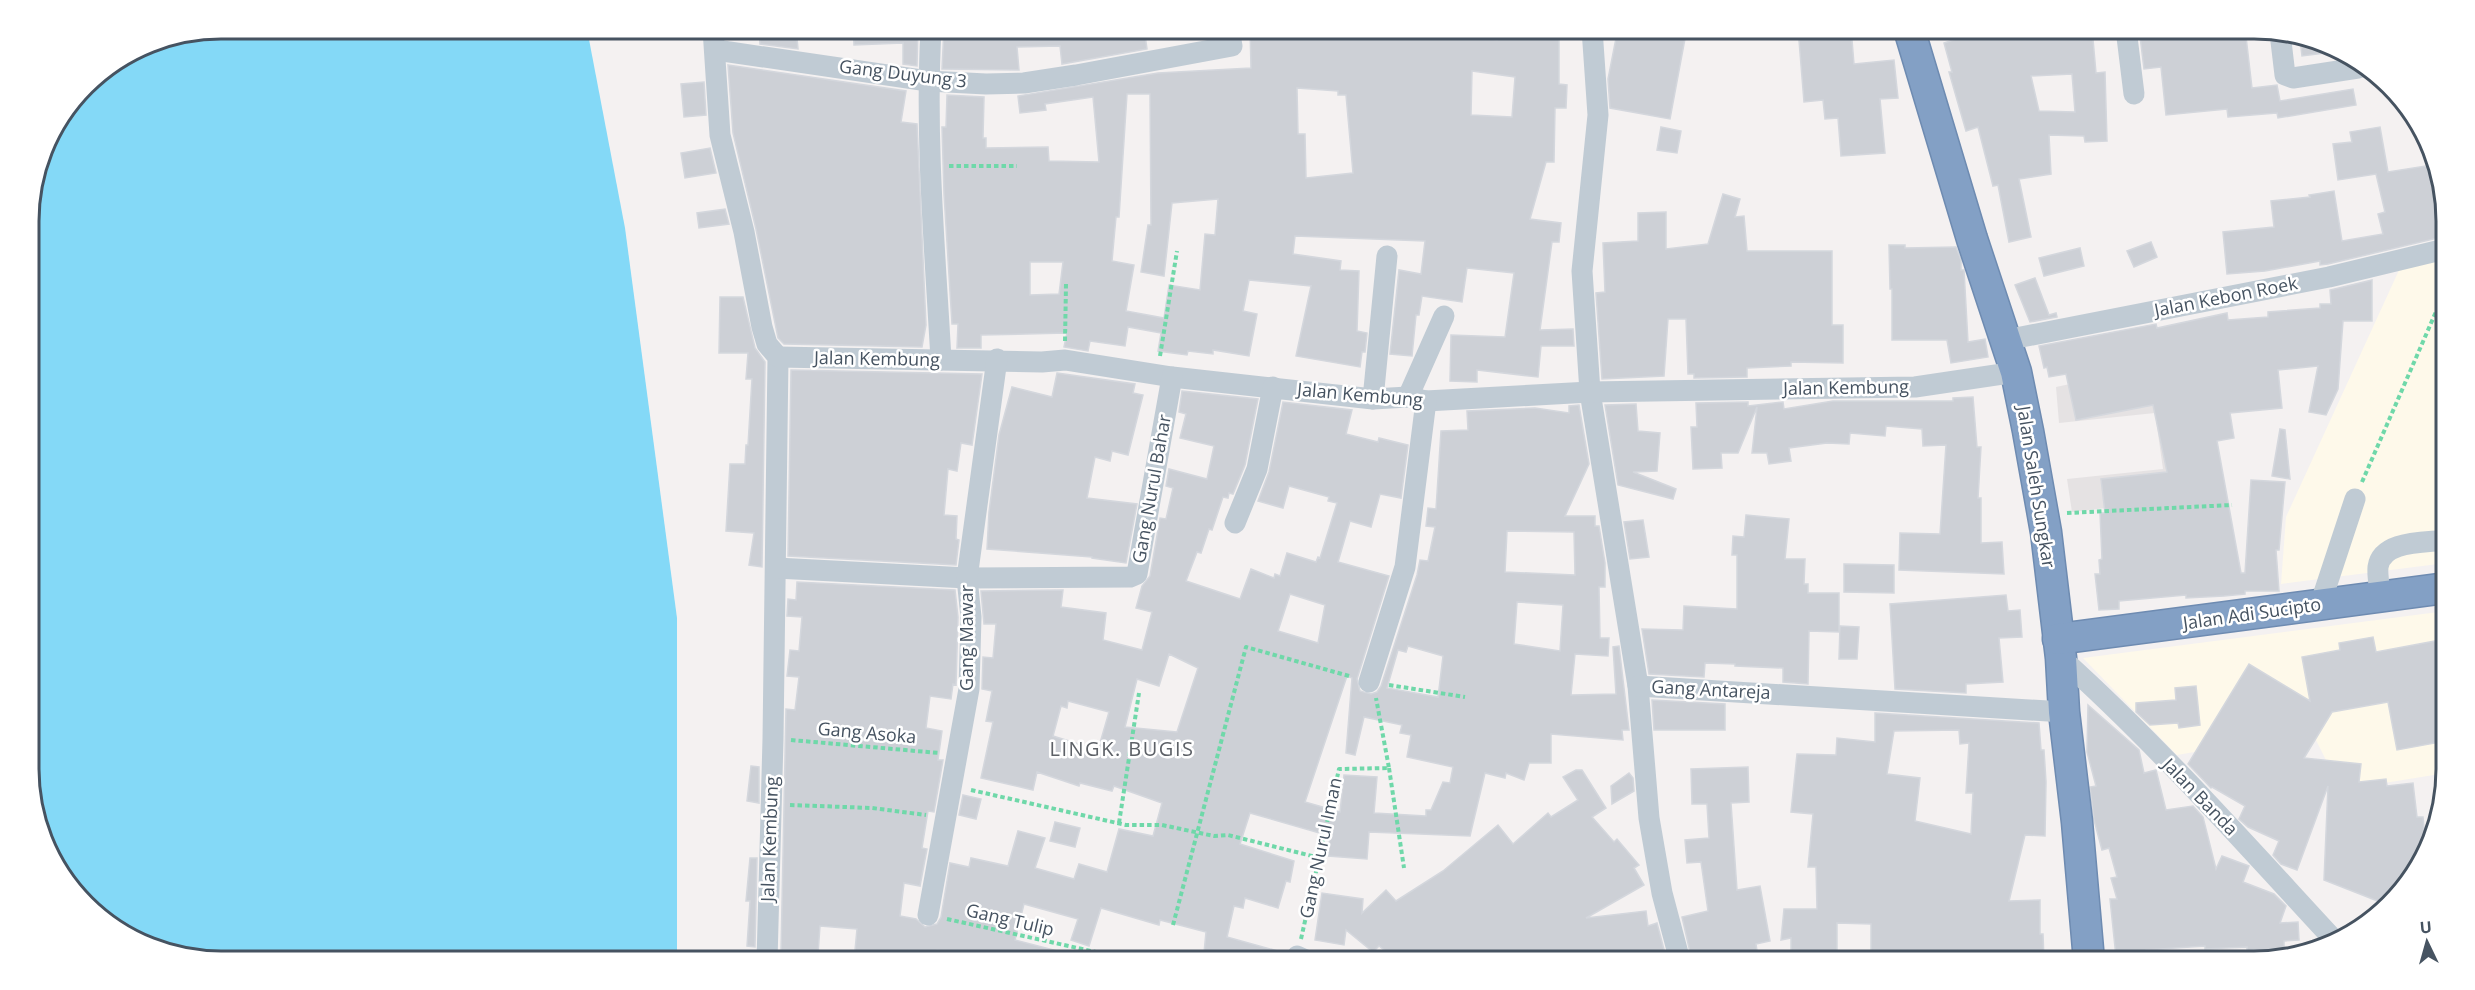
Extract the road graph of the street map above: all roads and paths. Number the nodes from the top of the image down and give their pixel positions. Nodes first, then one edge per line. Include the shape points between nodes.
1 (714, 39) edge
2 (930, 39) edge
3 (1221, 39) edge
4 (1593, 39) edge
5 (1912, 39) edge
6 (2127, 39) edge
7 (2281, 42) edge
8 (716, 50) junction
9 (2353, 69) edge
10 (928, 81) junction
11 (2134, 94) dead end
12 (930, 166) junction
13 (1017, 166) dead end
14 (1177, 251) dead end
15 (2436, 251) edge
16 (1387, 256) dead end
17 (1066, 284) dead end
18 (2436, 312) edge
19 (1444, 315) dead end
20 (2006, 340) junction
21 (778, 357) junction
22 (997, 359) junction
23 (941, 360) junction
24 (1065, 360) junction
25 (2016, 372) junction
26 (1165, 375) junction
27 (1273, 387) junction
28 (1590, 392) junction
29 (1373, 399) junction
30 (1417, 399) junction
31 (2355, 499) joint
32 (2232, 505) dead end
33 (2042, 514) junction
34 (1235, 523) dead end
35 (2436, 541) edge
36 (776, 568) junction
37 (967, 578) junction
38 (2436, 589) edge
39 (2380, 597) junction
40 (2320, 604) junction
41 (2060, 649) junction
42 (1371, 682) junction
43 (1638, 686) junction
44 (1139, 693) dead end
45 (1465, 697) dead end
46 (2064, 712) junction
47 (773, 739) junction
48 (958, 755) junction
49 (1389, 768) junction
50 (952, 786) junction
51 (771, 805) junction
52 (947, 818) junction
53 (1119, 823) junction
54 (1197, 832) junction
55 (1320, 858) junction
56 (1404, 868) dead end
57 (928, 915) joint
58 (1173, 925) dead end
59 (2329, 934) edge
60 (766, 951) edge
61 (1091, 951) edge
62 (1303, 951) edge
63 (1677, 951) edge
64 (2088, 951) edge

1 - 8 street
2 - 10 street
3 - 10 street, Gang Duyung 3 via 1024,83
4 - 28 street via 1598,115 1582,271
5 - 20 highway, Jalan Saleh Sungkar
6 - 11 street
7 - 9 street via 2288,77
8 - 10 street, Gang Duyung 3
8 - 21 street via 720,135 762,327 767,344
10 - 12 street
12 - 13 path
12 - 23 street
14 - 26 path
15 - 20 street, Jalan Kebon Roek via 2329,277
16 - 29 street
17 - 24 path
18 - 31 path
19 - 30 street
20 - 25 highway, Jalan Saleh Sungkar
21 - 23 street, Jalan Kembung
21 - 36 street, Jalan Kembung
22 - 23 street, Jalan Kembung
22 - 24 street, Jalan Kembung
22 - 37 street, Gang Mawar
24 - 26 street, Jalan Kembung
25 - 28 street, Jalan Kembung via 1915,387
25 - 33 highway, Jalan Saleh Sungkar
26 - 27 street, Jalan Kembung
26 - 37 street, Gang Nurul Bahar via 1137,574
27 - 29 street, Jalan Kembung
27 - 34 street via 1257,469
28 - 30 street, Jalan Kembung
28 - 43 street
29 - 30 street, Jalan Kembung
30 - 42 street via 1405,567
31 - 40 street
32 - 33 path
33 - 41 highway, Jalan Saleh Sungkar
35 - 39 street via 2395,547 2384,556 2378,566
36 - 37 street
36 - 47 street, Jalan Kembung
37 - 48 street, Gang Mawar via 971,617 969,689
38 - 39 highway, Jalan Adi Sucipto
39 - 40 highway, Jalan Adi Sucipto
40 - 41 highway, Jalan Adi Sucipto
41 - 46 highway, Jalan Saleh Sungkar
41 - 59 street, Jalan Banda
42 - 45 path
42 - 49 path
42 - 54 path via 1246,647
43 - 46 street, Gang Antareja
43 - 63 street, Gang Antareja via 1649,818
44 - 53 path
46 - 64 highway, Jalan Saleh Sungkar
47 - 48 path, Gang Asoka
47 - 51 street, Jalan Kembung
48 - 50 street, Gang Mawar
49 - 55 path, Gang Nurul Iman via 1338,769
49 - 56 path
50 - 52 street, Gang Mawar
50 - 53 path
51 - 52 path via 872,808
51 - 60 street, Jalan Kembung
52 - 57 street, Gang Mawar
53 - 54 path
54 - 55 path via 1228,835
54 - 58 path
55 - 62 path, Gang Nurul Iman
57 - 61 path, Gang Tulip

